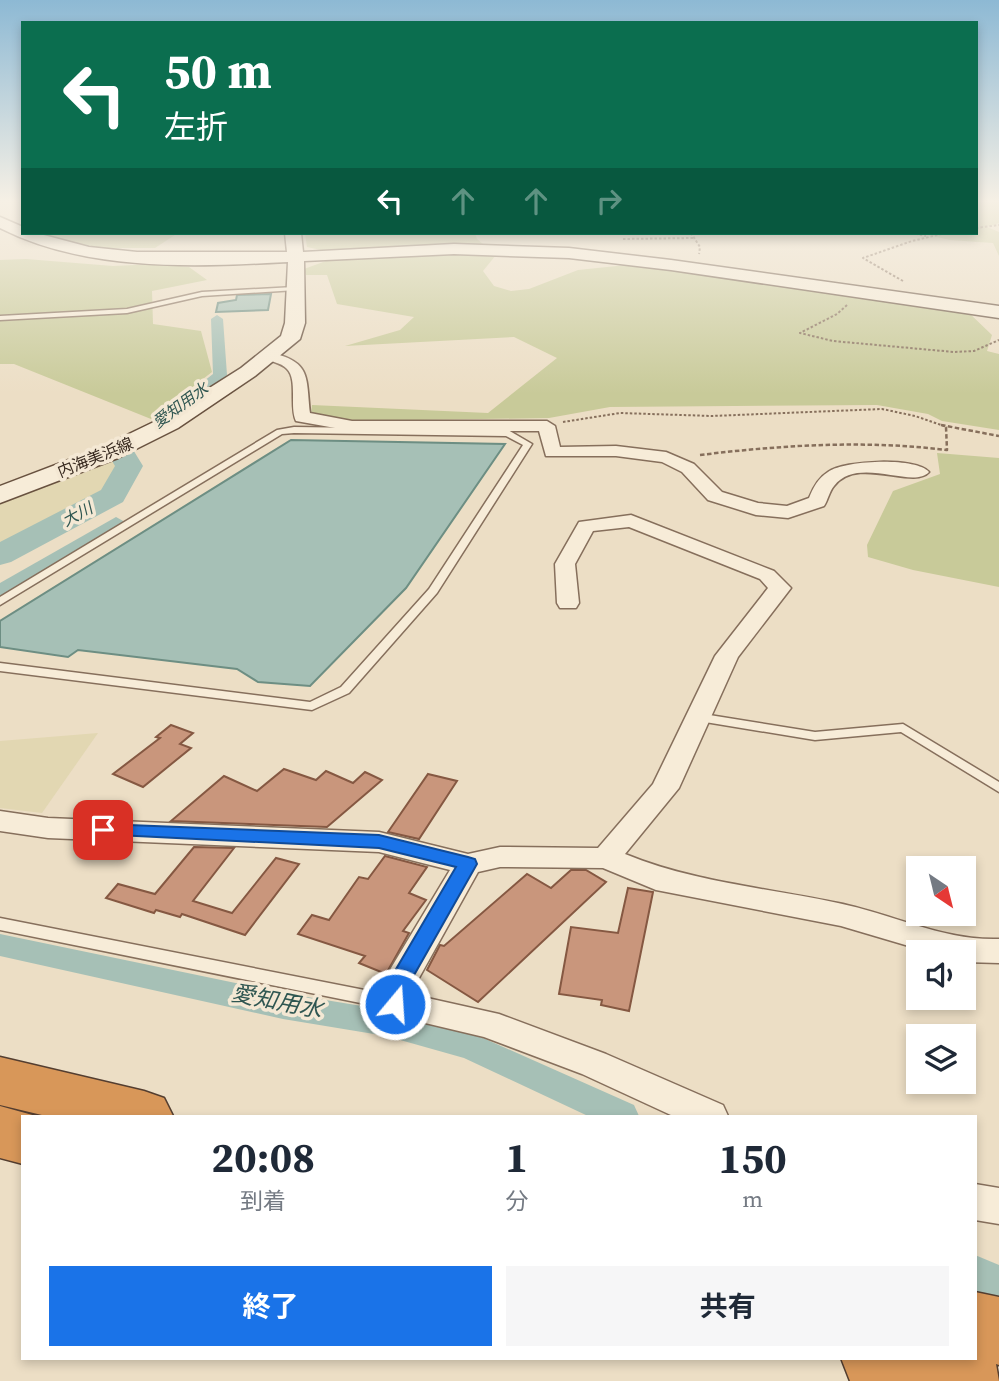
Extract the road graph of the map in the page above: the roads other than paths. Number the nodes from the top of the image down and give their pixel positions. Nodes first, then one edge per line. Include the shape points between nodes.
1 (296, 264) edge
2 (668, 264) edge
3 (294, 289) junction
4 (999, 312) edge
5 (0, 317) edge
6 (269, 356) junction
7 (298, 424) junction
8 (920, 472) dead end
9 (0, 495) edge
10 (0, 602) edge
11 (568, 603) dead end
12 (0, 667) edge
13 (697, 717) junction
14 (999, 788) edge
15 (0, 821) edge
16 (606, 858) junction
17 (468, 864) junction
18 (0, 924) edge
19 (999, 951) edge
20 (395, 1004) junction
21 (0, 1081) edge
22 (140, 1115) edge
23 (708, 1115) edge
24 (0, 1132) edge
25 (21, 1138) edge
26 (977, 1202) edge
27 (999, 1206) edge
28 (977, 1326) edge
29 (999, 1331) edge
30 (883, 1360) edge
31 (968, 1381) edge

1 - 3 main road, 内海美浜線
2 - 4 main road
3 - 5 lane via 202,294 127,311
3 - 6 main road, 内海美浜線 via 295,323 290,339
6 - 7 street via 298,371
6 - 9 main road, 内海美浜線 via 144,437
7 - 8 street via 547,426 552,452 615,451 666,457 688,468 715,496 756,509 788,512 817,502 827,482 843,470
7 - 10 lane
7 - 12 lane via 508,433 528,444 433,591 345,690 312,706
11 - 13 street via 565,564 586,526 631,522 767,575 780,588 727,656
13 - 14 lane via 815,736 903,728
13 - 16 street via 665,788
15 - 17 street via 48,828 379,842
16 - 17 street via 500,857
16 - 19 street via 656,879 841,915 971,952
17 - 20 street via 403,976
18 - 20 lane
20 - 23 street via 487,1024 594,1064
21 - 22 highway
24 - 25 highway
26 - 27 street
28 - 29 highway
30 - 31 highway

